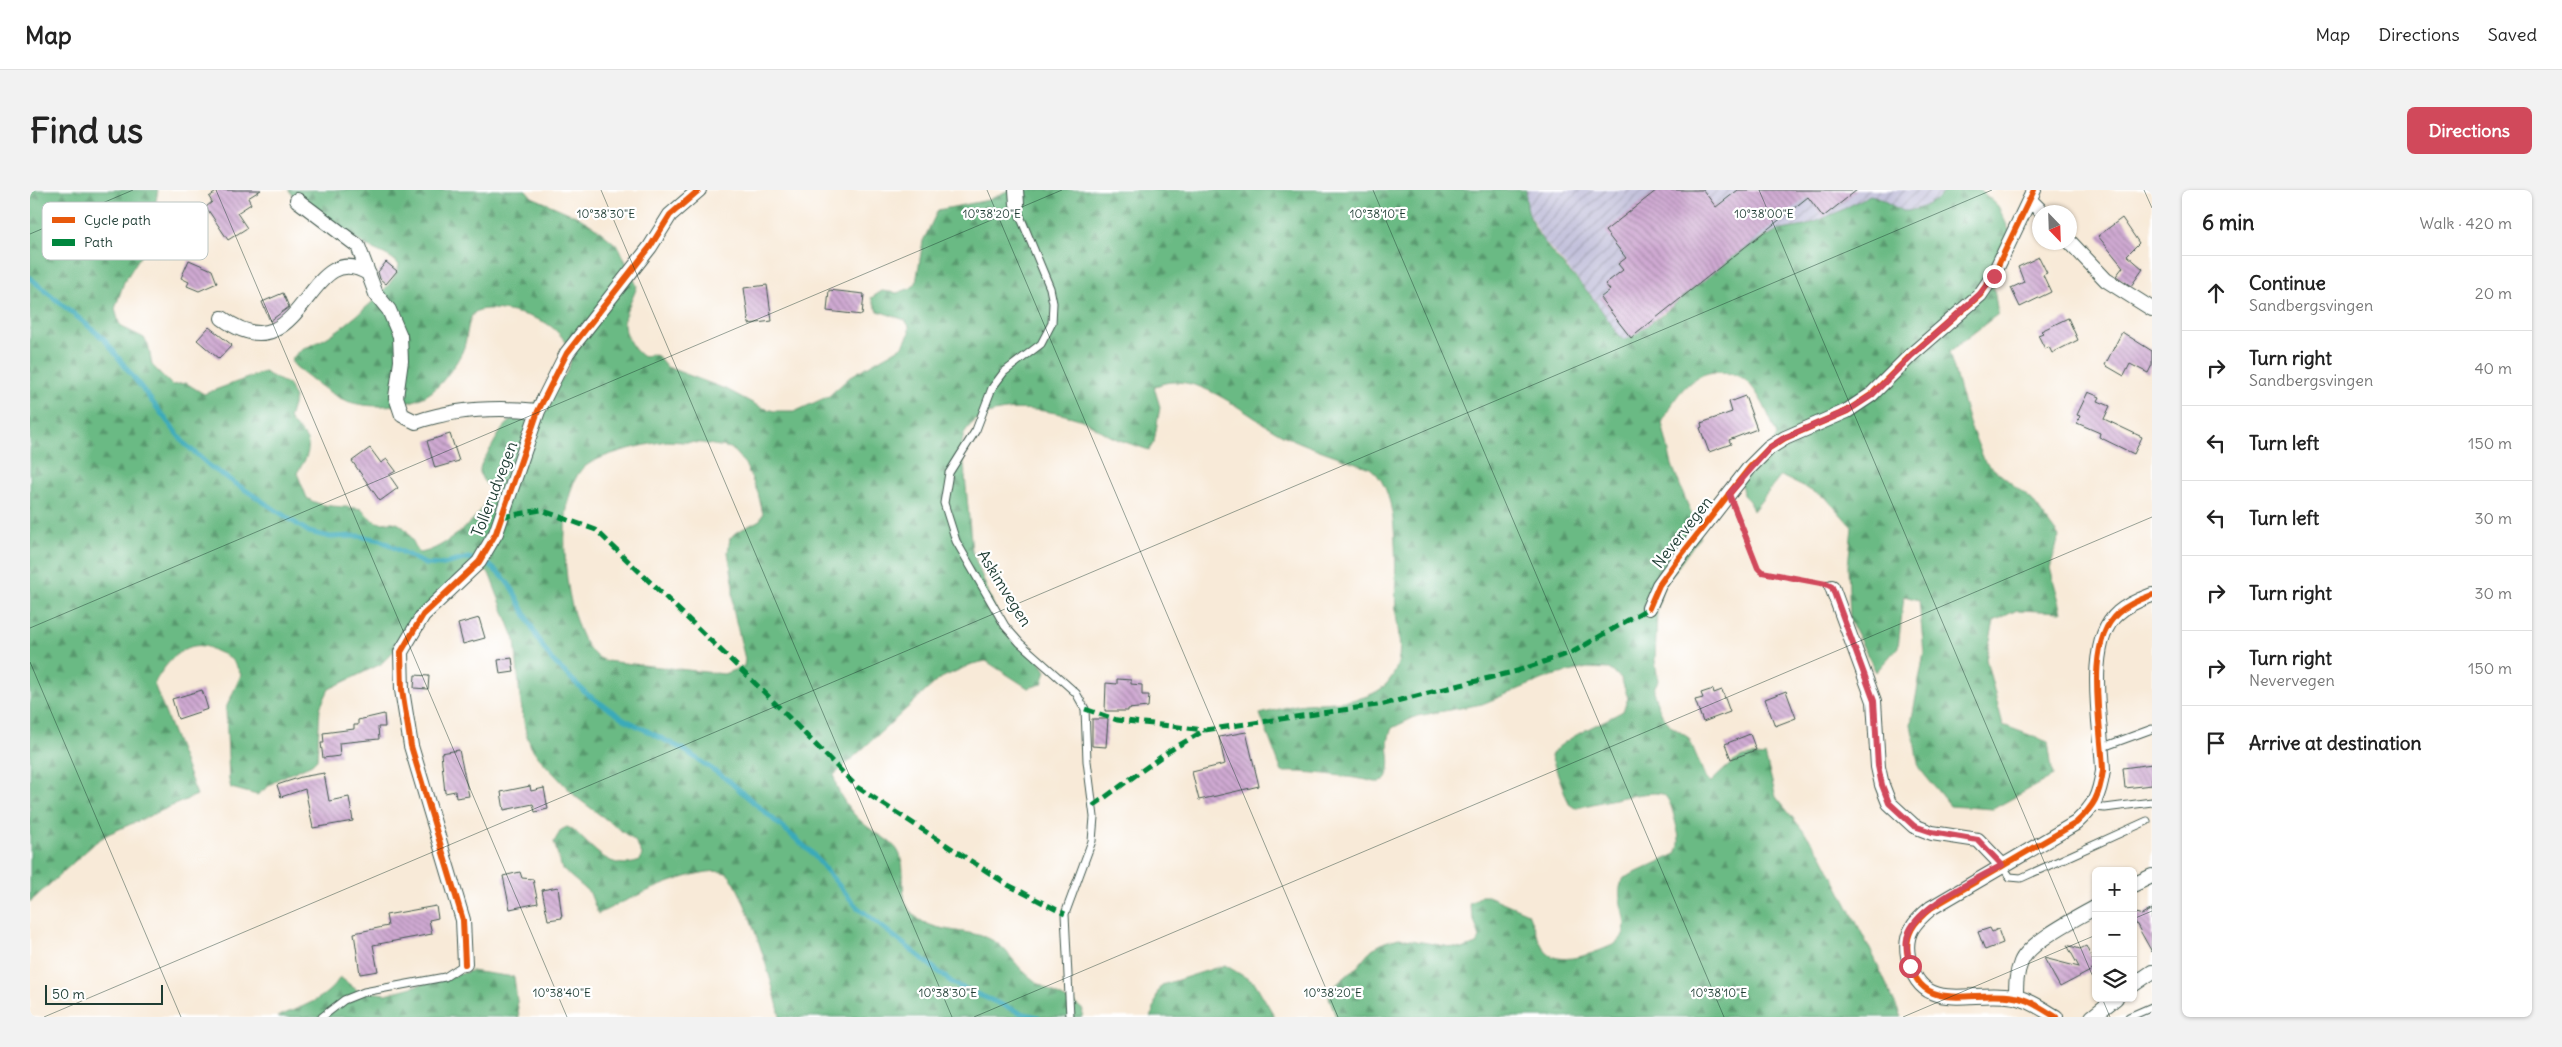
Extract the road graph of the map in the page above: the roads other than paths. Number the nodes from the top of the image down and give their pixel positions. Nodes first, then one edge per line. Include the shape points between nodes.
1 (699, 190) edge
2 (2033, 196) edge
3 (1017, 197) edge
4 (297, 200) dead end
5 (2077, 249) edge
6 (369, 274) junction
7 (2152, 309) edge
8 (222, 318) dead end
9 (538, 410) junction
10 (1832, 587) road end
11 (2152, 594) edge
12 (1649, 608) dead end
13 (2152, 729) edge
14 (2102, 747) junction
15 (2152, 802) edge
16 (2093, 807) junction
17 (2147, 821) dead end
18 (2002, 865) junction
19 (2152, 876) edge
20 (2137, 883) edge
21 (2092, 909) edge
22 (464, 964) joint
23 (2152, 972) edge
24 (2137, 982) edge
25 (2016, 997) junction
26 (2111, 1002) edge
27 (2152, 1007) edge
28 (322, 1017) edge
29 (1070, 1017) edge
30 (2056, 1017) edge
31 (2092, 1017) edge
32 (2129, 1017) edge

1 - 9 street, Tollerudvegen via 670,216 650,247 567,353
2 - 12 street, Nevervegen via 1994,276 1980,294 1872,395 1847,411 1784,438 1769,448 1659,585
3 - 29 lane, Askimvegen via 1020,216 1050,288 1052,323 1041,344 1004,372 992,388 976,430 949,473 944,503 956,541 1005,626 1076,693 1085,708 1094,830 1065,914
4 - 6 street via 358,246
5 - 7 street via 2106,280
6 - 8 street via 348,265 336,268 321,280 292,317 278,329 258,334 237,328
6 - 9 street via 376,294 400,336 401,361 396,397 402,415 416,422 466,411
9 - 22 street, Tollerudvegen via 496,533 479,562 423,615 401,652 402,690 411,746 463,920
10 - 18 street via 1874,701 1878,766 1889,803 1914,826 1978,840
11 - 14 street via 2118,613 2105,630 2097,669
13 - 14 lane
14 - 16 street via 2100,790
15 - 16 lane
16 - 18 street via 2076,823
17 - 18 lane via 2021,878 2010,877
18 - 25 street via 1915,921 1906,947 1916,984 1932,995 1952,1000
19 - 20 street
21 - 25 street via 2044,938 2021,960
22 - 28 lane via 444,977 364,992 344,1000
23 - 24 street
25 - 30 street
26 - 31 street
27 - 32 lane

